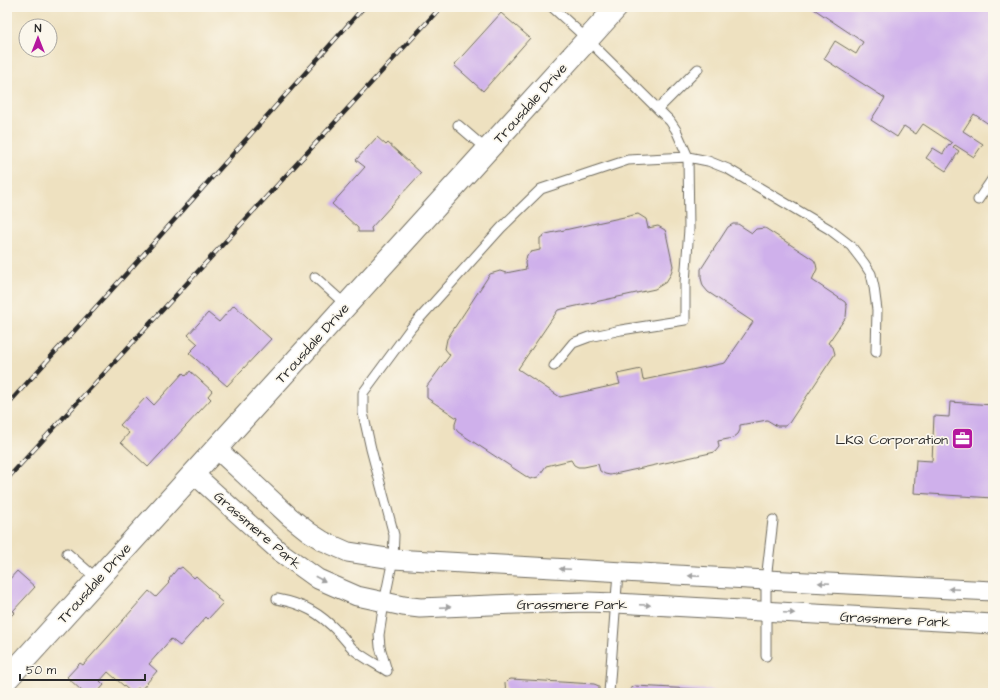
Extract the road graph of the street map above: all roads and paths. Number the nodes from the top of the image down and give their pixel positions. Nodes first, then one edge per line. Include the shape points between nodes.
1 (552, 7) edge
2 (617, 7) edge
3 (588, 39) junction
4 (698, 69) dead end
5 (658, 109) junction
6 (458, 125) dead end
7 (487, 150) junction
8 (688, 157) junction
9 (993, 178) edge
10 (978, 200) dead end
11 (315, 277) dead end
12 (346, 305) junction
13 (876, 352) dead end
14 (554, 366) dead end
15 (217, 449) junction
16 (194, 474) junction
17 (773, 520) dead end
18 (67, 553) dead end
19 (393, 559) junction
20 (618, 572) junction
21 (98, 580) junction
22 (766, 580) junction
23 (993, 591) edge
24 (277, 599) dead end
25 (384, 603) junction
26 (616, 603) junction
27 (766, 612) junction
28 (993, 624) edge
29 (766, 656) dead end
30 (7, 679) edge
31 (609, 693) edge

1 - 3 lane
2 - 3 street, Trousdale Drive
3 - 5 lane
3 - 7 street, Trousdale Drive
4 - 5 lane
5 - 8 lane via 676,130
6 - 7 lane
7 - 12 street, Trousdale Drive
8 - 13 lane via 728,169 829,229 851,246 871,274 877,310
8 - 14 lane via 686,320 589,337 573,343
8 - 19 lane via 628,160 541,189 501,228 411,328 376,375 363,393 363,413 394,535
9 - 10 lane
11 - 12 lane
12 - 15 street, Trousdale Drive
15 - 16 street, Trousdale Drive
15 - 19 street via 290,517 318,538 348,552
16 - 21 street, Trousdale Drive
16 -> 25 street, Grassmere Park via 278,551 304,569 350,593
17 - 22 lane
18 - 21 lane
20 -> 19 street
19 - 25 lane
22 -> 20 street
20 - 26 lane
21 - 30 street, Trousdale Drive
23 -> 22 street
22 - 27 lane
24 - 25 lane via 303,605 315,612 355,650 387,671 380,647
25 -> 26 street, Grassmere Park via 420,608
26 -> 27 street, Grassmere Park
26 - 31 lane
27 -> 28 street, Grassmere Park
27 - 29 lane

